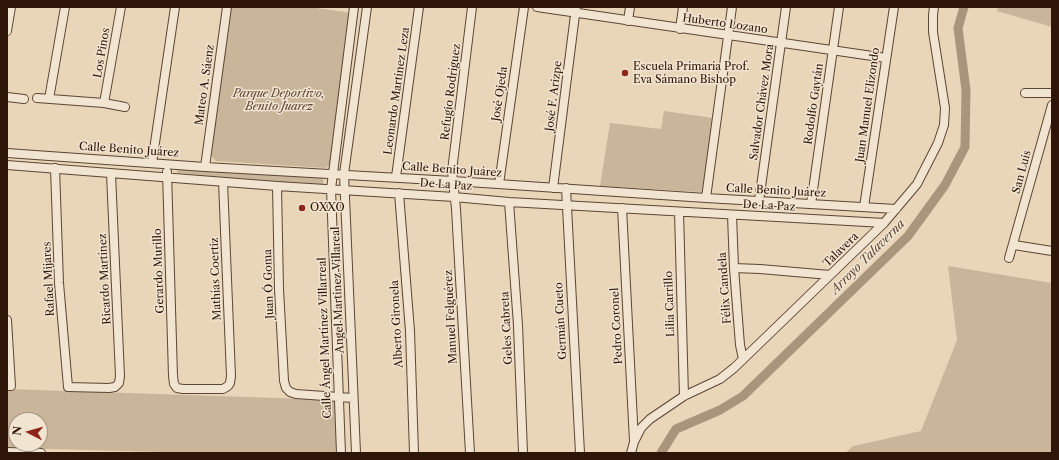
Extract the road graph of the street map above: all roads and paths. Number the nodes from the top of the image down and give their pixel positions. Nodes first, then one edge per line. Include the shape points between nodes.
1 (11, 7) edge
2 (65, 7) edge
3 (121, 7) edge
4 (174, 7) edge
5 (227, 7) edge
6 (354, 7) edge
7 (367, 7) edge
8 (419, 7) edge
9 (472, 7) edge
10 (524, 7) edge
11 (537, 7) edge
12 (630, 7) edge
13 (683, 7) edge
14 (732, 7) edge
15 (786, 7) edge
16 (839, 7) edge
17 (894, 7) edge
18 (934, 7) edge
19 (576, 10) edge
20 (628, 21) junction
21 (680, 29) junction
22 (7, 31) edge
23 (727, 34) junction
24 (781, 43) junction
25 (832, 50) junction
26 (886, 58) junction
27 (1025, 93) dead end
28 (1052, 93) edge
29 (7, 97) edge
30 (37, 98) dead end
31 (24, 99) dead end
32 (48, 99) junction
33 (104, 103) junction
34 (1052, 105) edge
35 (125, 107) dead end
36 (7, 153) edge
37 (152, 163) junction
38 (167, 164) junction
39 (7, 165) edge
40 (205, 167) junction
41 (55, 168) junction
42 (332, 173) junction
43 (111, 174) junction
44 (344, 174) junction
45 (167, 177) junction
46 (396, 177) junction
47 (453, 180) junction
48 (224, 182) junction
49 (499, 184) junction
50 (277, 186) junction
51 (553, 188) junction
52 (566, 188) junction
53 (331, 189) junction
54 (344, 190) junction
55 (399, 193) junction
56 (454, 197) junction
57 (706, 198) junction
58 (760, 201) junction
59 (509, 202) junction
60 (811, 204) junction
61 (566, 205) junction
62 (864, 207) junction
63 (622, 208) junction
64 (896, 209) junction
65 (679, 212) junction
66 (732, 215) junction
67 (884, 224) junction
68 (1014, 245) junction
69 (1052, 251) edge
70 (1010, 258) dead end
71 (734, 268) junction
72 (830, 275) junction
73 (7, 320) edge
74 (743, 359) junction
75 (231, 376) joint
76 (119, 383) joint
77 (9, 386) edge
78 (684, 396) junction
79 (338, 397) junction
80 (353, 398) junction
81 (634, 442) junction
82 (7, 452) edge
83 (41, 453) edge
84 (341, 453) edge
85 (356, 453) edge
86 (414, 453) edge
87 (470, 453) edge
88 (523, 453) edge
89 (580, 453) edge
90 (631, 453) edge

1 - 22 street
2 - 32 street
3 - 33 street, Los Pinos
4 - 37 street
5 - 40 street, Mateo A. Sáenz
6 - 42 street, Calle Ángel Martínez Villarreal
7 - 44 street, Angel Martinez Villareal
8 - 46 street, Leonardo Martinez Leza
9 - 47 street, Refugio Rodríguez
10 - 49 street, José Ojeda
11 - 19 street, Huberto Lozano
12 - 20 street
13 - 21 street
14 - 23 street
15 - 24 street, Salvador Chávez Mora
16 - 25 street, Rodolfo Gaytán
17 - 26 street, Juan Manuel Elizondo
18 - 64 street, Talavera via 933,32 944,94 944,124 938,143 917,184
19 - 20 street, Huberto Lozano
19 - 51 street, José F. Arizpe
20 - 21 street, Huberto Lozano
21 - 23 street, Huberto Lozano
23 - 24 street, Huberto Lozano
23 - 57 street
24 - 25 street, Huberto Lozano
24 - 58 street, Salvador Chávez Mora
25 - 26 street, Huberto Lozano
25 - 60 street, Rodolfo Gaytán
26 - 62 street, Juan Manuel Elizondo
27 - 28 street
29 - 31 street
30 - 32 street
32 - 33 street
33 - 35 street
34 - 68 street, San Luis
36 - 37 street, Calle Benito Juárez
37 - 38 street, Calle Benito Juárez
38 - 40 street, Calle Benito Juárez
38 - 45 street, Gerardo Murillo
39 - 41 street, De La Paz
40 - 42 street, Calle Benito Juárez
41 - 43 street, De La Paz
41 - 76 street, Rafael Mijares via 59,283 68,387 109,388
42 - 44 street, Calle Benito Juárez
42 - 53 street, Calle Ángel Martínez Villarreal
43 - 45 street, De La Paz
43 - 76 street, Ricardo Martínez
44 - 46 street, Calle Benito Juárez
44 - 54 street, Angel Martinez Villareal
45 - 48 street, De La Paz
45 - 75 street, Gerardo Murillo via 174,384 177,388 183,389 223,388 228,386
46 - 47 street, Calle Benito Juárez
47 - 49 street, Calle Benito Juárez
47 - 56 street, Manuel Felguérez
48 - 50 street, De La Paz
48 - 75 street, Mathías Coertiz
49 - 51 street, Calle Benito Juárez
50 - 53 street, De La Paz
50 - 79 street, Juan Ó Goma via 279,289 286,388 296,394
51 - 52 street, Calle Benito Juárez
52 - 57 street, Calle Benito Juárez
52 - 61 street, Germán Cueto
53 - 54 street, De La Paz
53 - 79 street, Calle Ángel Martínez Villarreal
54 - 55 street, De La Paz
54 - 80 street, Angel Martinez Villareal
55 - 56 street, De La Paz
55 - 86 street, Alberto Gironela via 410,331
56 - 59 street, De La Paz
56 - 87 street, Manuel Felguérez
57 - 58 street, Calle Benito Juárez
58 - 60 street, Calle Benito Juárez
59 - 61 street, De La Paz
59 - 88 street, Geles Cabreta via 518,325
60 - 62 street, Calle Benito Juárez
61 - 63 street, De La Paz
61 - 89 street, Germán Cueto
62 - 64 street, Calle Benito Juárez
63 - 65 street, De La Paz
63 - 81 street, Pedro Coronel
64 - 67 street, Talavera
65 - 66 street, De La Paz
65 - 78 street, Lilia Carrillo
66 - 67 street, De La Paz
66 - 71 street, Félix Candela
67 - 72 street, Talavera
68 - 69 street
68 - 70 street, San Luis
71 - 72 street
71 - 74 street, Félix Candela
72 - 74 street, Talavera
73 - 77 street
74 - 78 street, Talavera via 720,378
78 - 81 street, Talavera via 650,419 641,428
79 - 80 street
79 - 84 street, Calle Ángel Martínez Villarreal
80 - 85 street, Angel Martinez Villareal
81 - 90 street
82 - 83 street

